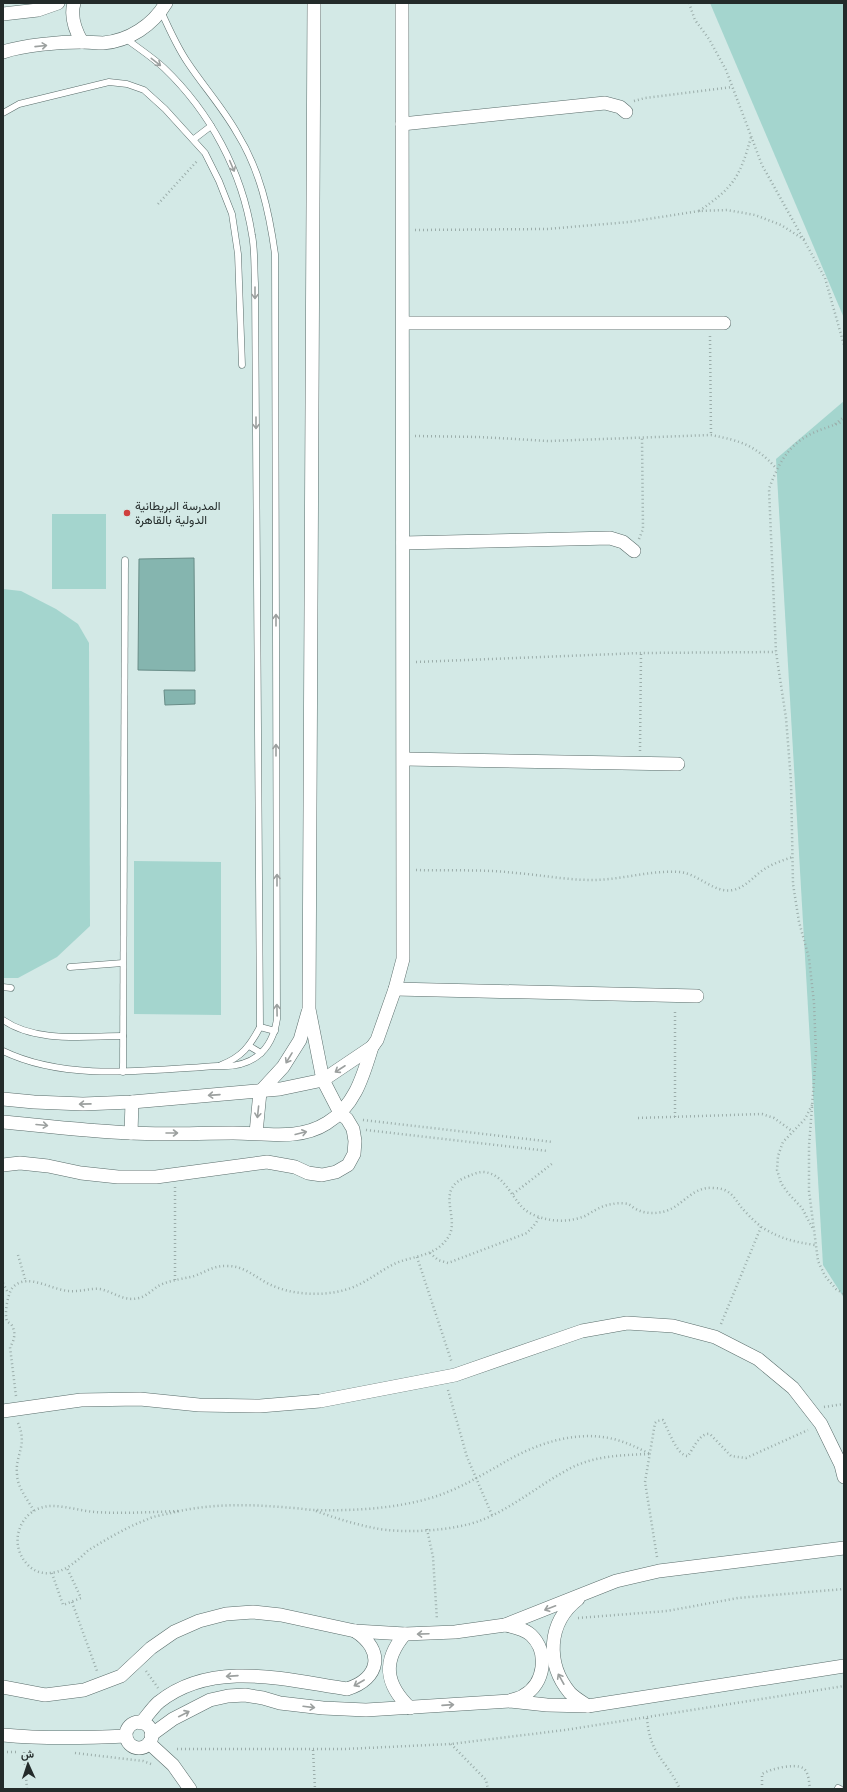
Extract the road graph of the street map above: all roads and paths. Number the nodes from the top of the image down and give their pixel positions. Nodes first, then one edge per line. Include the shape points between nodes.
1 (58, 3) edge
2 (74, 3) edge
3 (314, 3) edge
4 (402, 3) edge
5 (689, 3) edge
6 (163, 7) edge
7 (3, 14) edge
8 (125, 38) junction
9 (82, 42) junction
10 (3, 52) edge
11 (732, 87) junction
12 (625, 111) joint
13 (3, 113) edge
14 (402, 124) junction
15 (211, 126) junction
16 (751, 137) junction
17 (194, 140) junction
18 (205, 153) junction
19 (158, 204) dead end
20 (699, 211) junction
21 (402, 230) junction
22 (805, 240) junction
23 (403, 323) junction
24 (710, 323) junction
25 (724, 323) dead end
26 (844, 344) edge
27 (242, 365) dead end
28 (844, 417) edge
29 (844, 421) edge
30 (831, 426) junction
31 (711, 435) junction
32 (403, 436) junction
33 (642, 438) junction
34 (776, 468) junction
35 (403, 543) junction
36 (631, 549) joint
37 (125, 560) dead end
38 (776, 652) junction
39 (641, 653) junction
40 (403, 662) junction
41 (404, 759) junction
42 (640, 764) junction
43 (678, 764) dead end
44 (793, 857) junction
45 (404, 870) junction
46 (123, 963) junction
47 (70, 967) dead end
48 (3, 987) edge
49 (11, 988) dead end
50 (395, 989) junction
51 (675, 996) junction
52 (697, 996) dead end
53 (309, 1009) junction
54 (3, 1020) edge
55 (260, 1026) junction
56 (275, 1031) junction
57 (123, 1036) junction
58 (248, 1046) junction
59 (372, 1047) junction
60 (3, 1051) edge
61 (261, 1053) junction
62 (218, 1066) junction
63 (123, 1072) junction
64 (323, 1080) junction
65 (260, 1092) junction
66 (3, 1099) edge
67 (132, 1102) junction
68 (814, 1103) junction
69 (675, 1117) junction
70 (638, 1118) dead end
71 (347, 1120) junction
72 (3, 1122) edge
73 (792, 1131) junction
74 (131, 1133) junction
75 (256, 1133) junction
76 (553, 1142) dead end
77 (548, 1151) dead end
78 (553, 1163) dead end
79 (3, 1165) edge
80 (175, 1174) junction
81 (513, 1194) junction
82 (539, 1217) junction
83 (761, 1227) junction
84 (814, 1232) junction
85 (815, 1245) junction
86 (430, 1253) junction
87 (18, 1255) dead end
88 (418, 1257) junction
89 (175, 1280) junction
90 (26, 1282) junction
91 (3, 1283) edge
92 (8, 1293) junction
93 (844, 1294) edge
94 (715, 1337) junction
95 (450, 1376) junction
96 (10, 1410) edge
97 (821, 1424) junction
98 (650, 1454) junction
99 (844, 1477) edge
100 (476, 1480) junction
101 (313, 1510) junction
102 (34, 1511) junction
103 (178, 1511) junction
104 (492, 1515) junction
105 (427, 1530) junction
106 (844, 1548) edge
107 (67, 1568) junction
108 (659, 1571) junction
109 (52, 1573) junction
110 (844, 1589) edge
111 (586, 1594) junction
112 (72, 1602) junction
113 (560, 1619) junction
114 (505, 1625) junction
115 (355, 1631) junction
116 (438, 1633) junction
117 (406, 1634) junction
118 (138, 1660) junction
119 (548, 1660) junction
120 (374, 1664) junction
121 (389, 1666) junction
122 (844, 1666) edge
123 (102, 1683) junction
124 (844, 1686) edge
125 (3, 1687) edge
126 (166, 1698) junction
127 (510, 1701) junction
128 (588, 1706) junction
129 (410, 1708) junction
130 (647, 1718) dead end
131 (141, 1723) junction
132 (3, 1735) edge
133 (126, 1736) junction
134 (153, 1742) junction
135 (451, 1744) junction
136 (313, 1750) junction
137 (3, 1752) edge
138 (24, 1752) junction
139 (31, 1752) dead end
140 (74, 1753) dead end
141 (154, 1765) dead end
142 (27, 1789) edge
143 (190, 1789) edge
144 (315, 1789) edge
145 (488, 1789) edge
146 (680, 1789) edge
147 (762, 1789) edge
148 (810, 1789) edge

1 - 7 street via 38,10
2 - 9 street via 73,20
3 - 53 street
4 - 14 street
5 - 11 path via 695,20 709,39
6 - 8 street via 145,27
56 -> 6 lane via 275,254 264,192 252,162 221,106 187,62
8 - 9 street via 104,43
8 -> 15 lane via 164,68 196,103
10 -> 9 street via 14,48
11 - 12 path via 637,100
11 - 16 path
12 - 14 street via 613,104 605,103
13 - 17 lane via 19,104 90,86 109,82 127,84 144,90
14 - 21 street
15 - 17 lane
15 -> 55 lane via 222,144 241,188 252,235 255,283
16 - 20 path via 744,162 735,180 719,197
16 - 22 path via 762,165
17 - 18 lane
18 - 19 path
18 - 27 lane via 232,214 238,254
20 - 21 path via 629,222 547,229
20 - 22 path via 727,210 755,215 781,225
21 - 23 street
22 - 26 path via 825,278
23 - 24 street
23 - 32 street
24 - 25 street
24 - 31 path
28 - 30 path
29 - 30 path
30 - 34 path via 808,435 789,450
31 - 33 path
31 - 34 path via 750,446
32 - 33 path via 549,441
32 - 35 street
33 - 36 path via 643,529
34 - 38 path via 769,489
35 - 36 street via 610,538 623,542
35 - 40 street
37 - 46 lane
38 - 39 path
38 - 44 path via 786,718
39 - 40 path
39 - 42 path
40 - 41 street
41 - 42 street
41 - 45 street
42 - 43 street
44 - 45 path via 762,870 748,883 727,891 682,872 665,871 593,880 564,879 516,872
44 - 68 path via 793,884 809,958 814,1002
45 - 50 street via 403,959
46 - 47 lane
46 - 57 lane
48 - 49 lane
50 - 51 street
50 - 59 street via 377,1040
51 - 52 street
51 - 69 path
53 - 64 street
53 -> 65 street via 300,1040 283,1067
54 - 57 lane via 24,1030 45,1035
55 - 56 lane
55 - 58 lane
56 - 61 lane via 270,1043
57 - 63 lane
58 - 61 lane
58 - 62 lane via 236,1059
59 -> 64 street
59 - 71 street
60 - 63 lane via 37,1063 69,1069
61 - 62 lane via 241,1065
62 - 63 lane
64 - 65 street
64 - 71 street
65 -> 67 street
65 -> 75 street
67 -> 66 street via 83,1104
67 - 74 street
68 - 73 path via 805,1119
68 - 84 path via 809,1146 809,1190
69 - 70 path
69 - 73 path via 762,1114 774,1118
75 -> 71 street via 293,1135 327,1123
71 - 76 path
71 - 77 path
71 - 80 street via 355,1141 354,1154 348,1165 336,1172 322,1175 308,1173 295,1167 267,1162
72 -> 74 street
73 - 84 path via 783,1142 777,1170 781,1183 802,1208
74 -> 75 street
78 - 81 path
79 - 80 street via 20,1163 118,1177
80 - 89 path
81 - 82 path via 523,1208
81 - 86 path via 490,1173 475,1173 462,1178 448,1200 452,1225 450,1233 442,1245
82 - 83 path via 559,1221 572,1220 612,1204 627,1204 651,1213 663,1212 675,1207 685,1197 698,1190 711,1187 730,1192
82 - 86 path via 527,1233 448,1263 438,1260
83 - 85 path via 787,1241
83 - 94 path
84 - 85 path
85 - 93 path via 818,1261 825,1276
86 - 88 path
87 - 90 path
88 - 89 path via 394,1264 370,1280 346,1290 320,1293 295,1293 270,1284 236,1266 213,1267 197,1275
88 - 95 path
89 - 90 path via 159,1286 141,1298 130,1299 100,1289 63,1291 36,1282
90 - 92 path via 15,1284
91 - 92 path
92 - 96 path via 7,1320 15,1336 10,1347
94 - 95 street via 673,1326 627,1324 582,1331
94 - 97 street via 758,1359 793,1388
95 - 96 street via 320,1401 267,1405 199,1405 140,1399 81,1400
95 - 100 path via 467,1457
96 - 102 path via 21,1430 22,1442 17,1476 20,1487
97 - 98 path via 746,1458 731,1456 706,1433 685,1457 678,1452 663,1420 660,1419 655,1423
97 - 99 street via 841,1465
98 - 100 path via 624,1442 597,1436 569,1437 541,1444 519,1454
98 - 104 path via 613,1456 570,1468
98 - 108 path via 645,1482
100 - 101 path via 427,1499 394,1506 358,1510
100 - 104 path
101 - 103 path via 251,1505
101 - 105 path via 376,1528
102 - 103 path via 52,1506 95,1512
102 - 109 path via 21,1524 16,1540 18,1548 26,1564 33,1570
103 - 107 path via 147,1519 116,1534 88,1550
104 - 105 path via 450,1528
105 - 116 path via 433,1558
106 - 108 street
107 - 109 path
107 - 112 path via 81,1598
108 - 111 street via 616,1581
109 - 112 path via 63,1605
110 - 113 path via 738,1598 668,1611
111 - 113 street via 571,1605
111 -> 114 street
112 - 123 path
113 - 119 street
114 - 116 street
114 - 119 street via 519,1628 531,1635
115 - 117 street
115 - 118 street via 281,1614 226,1614 199,1621 174,1632 150,1648
115 - 120 street via 367,1638 374,1650
116 -> 117 street
117 - 121 street via 397,1644
118 - 123 street via 121,1676
118 - 126 path
119 - 127 street via 534,1687 524,1696
128 -> 119 street via 572,1694
120 - 121 street
120 -> 126 street via 369,1676 359,1685 347,1689 248,1675 224,1676 202,1681
121 - 129 street via 391,1682 398,1697
122 - 128 street
123 - 125 street via 84,1690 45,1695
124 - 135 path via 565,1730
126 - 131 street via 159,1702
127 - 128 street
129 -> 127 street
134 -> 129 street via 173,1719 210,1700 228,1696 245,1695 280,1703 323,1708
130 - 146 path via 653,1747
131 - 133 street via 130,1725
131 - 134 street via 146,1725
132 - 133 street via 77,1739
133 - 134 street via 130,1745 135,1748
134 - 136 path
134 - 143 street
135 - 136 path
135 - 145 path via 486,1780
136 - 144 path
137 - 138 path
138 - 139 path
138 - 142 path
140 - 141 path via 142,1761
147 - 148 path via 762,1774 769,1769 794,1766 803,1768

